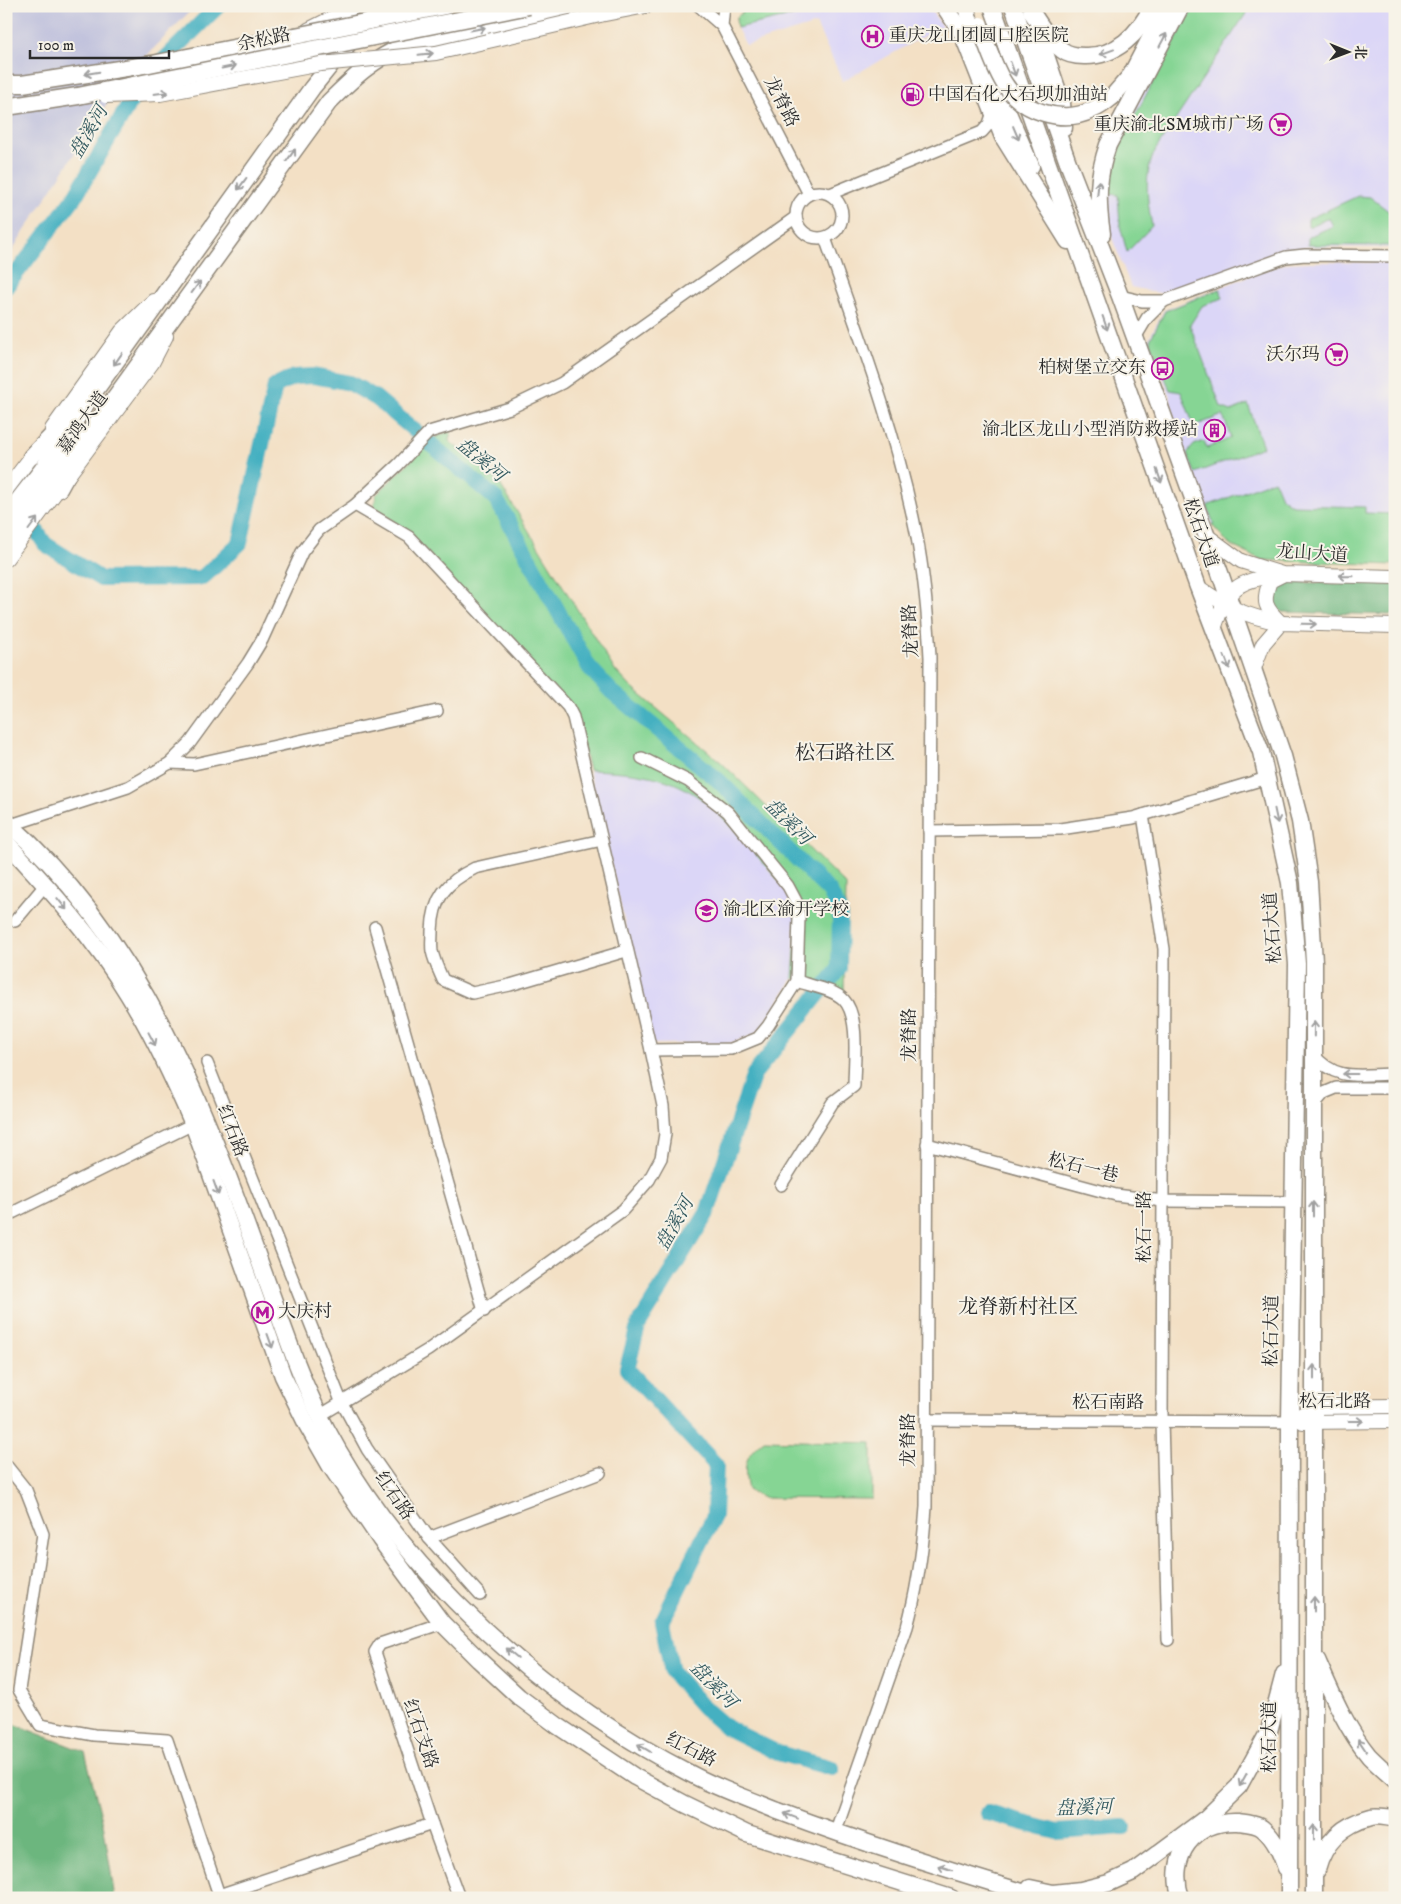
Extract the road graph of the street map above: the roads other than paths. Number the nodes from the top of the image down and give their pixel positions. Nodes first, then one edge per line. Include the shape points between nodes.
1 (356, 6) edge
2 (393, 6) edge
3 (445, 6) edge
4 (529, 6) edge
5 (646, 6) edge
6 (699, 6) edge
7 (724, 6) edge
8 (944, 6) edge
9 (966, 6) edge
10 (975, 6) edge
11 (992, 6) edge
12 (1013, 6) edge
13 (1152, 6) edge
14 (1167, 6) edge
15 (1181, 6) edge
16 (1030, 8) edge
17 (597, 11) edge
18 (722, 26) junction
19 (295, 36) junction
20 (14, 84) edge
21 (78, 96) junction
22 (6, 107) edge
23 (993, 112) junction
24 (982, 132) junction
25 (1003, 137) junction
26 (1067, 160) junction
27 (809, 194) junction
28 (830, 194) junction
29 (796, 217) junction
30 (1062, 232) junction
31 (825, 238) junction
32 (1395, 256) edge
33 (1109, 270) junction
34 (1089, 277) junction
35 (171, 283) junction
36 (1120, 296) junction
37 (1164, 301) junction
38 (182, 305) junction
39 (1135, 338) junction
40 (94, 392) junction
41 (31, 457) junction
42 (51, 479) junction
43 (6, 490) edge
44 (355, 505) junction
45 (6, 516) edge
46 (1206, 535) junction
47 (6, 536) edge
48 (6, 559) edge
49 (1282, 574) junction
50 (1395, 577) edge
51 (1198, 587) junction
52 (1227, 603) junction
53 (1281, 624) junction
54 (1395, 626) edge
55 (1214, 629) junction
56 (1253, 671) junction
57 (437, 711) dead end
58 (642, 758) dead end
59 (170, 763) junction
60 (1267, 778) junction
61 (1142, 815) junction
62 (9, 823) edge
63 (929, 831) junction
64 (602, 840) junction
65 (6, 842) edge
66 (46, 884) junction
67 (15, 921) dead end
68 (375, 928) dead end
69 (626, 951) junction
70 (802, 983) junction
71 (650, 1050) junction
72 (1313, 1054) junction
73 (207, 1063) dead end
74 (1395, 1074) edge
75 (1395, 1088) edge
76 (1313, 1106) junction
77 (193, 1124) junction
78 (927, 1144) junction
79 (781, 1185) dead end
80 (1163, 1201) junction
81 (1294, 1202) junction
82 (6, 1216) edge
83 (484, 1311) junction
84 (341, 1401) junction
85 (1395, 1406) edge
86 (1314, 1414) junction
87 (321, 1415) junction
88 (926, 1420) junction
89 (1162, 1421) junction
90 (1395, 1421) edge
91 (1290, 1422) junction
92 (6, 1465) edge
93 (600, 1473) dead end
94 (429, 1538) junction
95 (480, 1595) dead end
96 (442, 1622) junction
97 (1168, 1640) dead end
98 (1290, 1653) junction
99 (1314, 1653) junction
100 (1395, 1780) edge
101 (1395, 1818) edge
102 (432, 1824) junction
103 (835, 1832) junction
104 (971, 1877) junction
105 (1289, 1878) junction
106 (1314, 1890) edge
107 (459, 1898) edge
108 (951, 1898) edge
109 (1042, 1898) edge
110 (1181, 1898) edge
111 (1289, 1898) edge

1 - 19 main road, bridge
2 -> 35 highway, 嘉鸿大道 via 379,14 352,39 312,88
3 - 19 highway, 余松路, bridge
21 -> 4 highway, 余松路, bridge
5 - 17 main road
6 - 18 street
7 - 18 street
8 - 23 highway via 962,33
9 -> 30 highway via 971,27
10 - 14 highway, bridge via 992,58 1005,84 1022,103 1044,114 1069,116 1091,111 1112,98 1131,75
11 -> 34 highway, 松石大道
12 - 26 highway, 松石大道
13 -> 16 highway via 1140,27 1119,47 1092,57 1064,51 1050,39
33 -> 15 highway via 1098,195 1100,168 1108,145
16 - 26 highway via 1062,103
21 -> 17 main road, bridge via 160,94 321,64 436,53
38 -> 17 highway, 嘉鸿大道 via 329,102 359,71 382,55 405,45
18 - 27 street, 龙脊路
19 -> 20 highway, 余松路 via 152,64
21 - 22 highway, 余松路
23 - 24 street
23 - 25 highway
24 - 25 street via 993,132
24 - 28 street
25 - 30 highway
26 - 33 highway, 松石大道
27 - 28 street via 816,191
27 - 29 street via 799,204
28 - 31 street via 836,199 842,214 838,229
29 - 31 street via 806,234
29 - 44 street via 562,383 510,408 429,432
30 - 34 highway
31 - 63 street, 龙脊路 via 880,398 916,531 927,598 930,657
32 - 37 street via 1286,257
33 - 36 highway, 松石大道
34 -> 51 highway, 松石大道
35 -> 40 highway, 嘉鸿大道
35 - 41 main road, 嘉鸿大道 via 122,331
36 - 37 street
36 - 39 highway, 松石大道
37 - 39 street via 1147,318
38 - 42 highway, 嘉鸿大道 via 95,425
38 - 42 main road, 嘉鸿大道 via 152,363
39 - 46 highway, 松石大道
40 - 41 highway
40 - 42 highway, 嘉鸿大道
41 - 43 main road, 嘉鸿大道
42 - 45 highway, 嘉鸿大道
42 - 47 highway, 嘉鸿大道
48 -> 42 main road, 嘉鸿大道
44 - 59 street via 309,541 248,663 190,743
44 - 64 street via 409,537 560,696 573,717
46 - 49 main road, 龙山大道 via 1241,561
46 - 52 highway, 松石大道
50 -> 49 main road, 龙山大道
49 - 52 main road via 1248,579
49 - 53 main road via 1270,581 1264,596 1269,612
51 - 52 main road
51 - 55 highway, 松石大道
52 - 53 main road via 1252,617
52 - 55 main road
52 - 56 highway, 松石大道
53 -> 54 main road
53 - 56 main road via 1263,644
55 -> 60 highway, 松石大道 via 1261,752
72 -> 56 highway, 松石大道 via 1314,962 1309,882 1300,821 1283,756
57 - 59 street via 194,764
58 - 70 street via 688,781 728,812 788,886 796,901 799,917
59 - 62 street via 128,787
60 - 61 street
60 -> 81 highway, 松石大道 via 1290,883 1297,964
61 - 63 street via 1060,828
61 - 80 street, 松石一路 via 1164,949
62 - 87 highway, 红石路 via 57,870 108,935 142,987 171,1041 197,1096 297,1364
63 - 78 street, 龙脊路
64 - 69 street
64 - 69 street via 475,868 459,876 447,885 439,898 432,918 432,951 443,980 472,993
65 - 66 highway, 红石路
66 - 67 street
66 -> 77 highway, 红石路 via 129,994
68 - 83 street
69 - 71 street
70 - 71 street via 758,1038 745,1045 731,1049
70 - 79 street via 844,1000 854,1021 854,1086 833,1102
71 - 83 street via 663,1106 664,1134 661,1158 650,1180 623,1210
74 -> 72 street via 1338,1074 1323,1066
72 - 76 highway, 松石大道
73 - 84 street
75 - 76 street via 1336,1088 1324,1093
86 -> 76 highway, 松石大道
77 - 82 street
77 -> 96 highway, 红石路 via 287,1384 331,1467
78 - 80 street, 松石一巷 via 1116,1195
78 - 88 street, 龙脊路
80 - 81 street, 松石一巷
80 - 89 street, 松石一路
81 - 91 highway, 松石大道
83 - 84 street via 428,1350
84 - 87 street
84 - 94 street via 367,1449
85 - 86 main road, 松石北路
86 -> 90 main road, 松石北路
86 - 91 main road, 松石北路
99 -> 86 highway, 松石大道
103 -> 87 highway, 红石路 via 693,1776 564,1697 457,1602 392,1531
88 - 89 street, 松石南路
88 - 103 street, 龙脊路 via 924,1540 915,1598
89 - 91 street, 松石南路
89 - 97 street, 松石一路
91 - 98 highway, 松石大道
92 - 102 street via 26,1490 43,1534 19,1690 40,1724 94,1735 167,1740 219,1895
93 - 94 street
94 - 95 street
96 - 102 street, 红石支路 via 380,1644 375,1652
96 - 108 highway, 红石路 via 512,1691 558,1726 635,1777 677,1800 746,1834
98 -> 104 highway via 1269,1732 1239,1786 1206,1818 1133,1872 1109,1884 1053,1893
98 - 105 highway, 松石大道
100 -> 99 highway via 1369,1755 1353,1732 1332,1696
106 -> 99 highway, 松石大道
101 - 106 highway via 1372,1816 1339,1831 1320,1858
102 - 107 street, 红石支路
104 -> 103 highway, 红石路
104 - 109 highway, 红石路
105 - 110 highway via 1276,1843 1262,1827 1244,1822 1224,1822 1193,1836 1185,1846 1178,1863 1176,1881
105 - 111 highway, 松石大道

